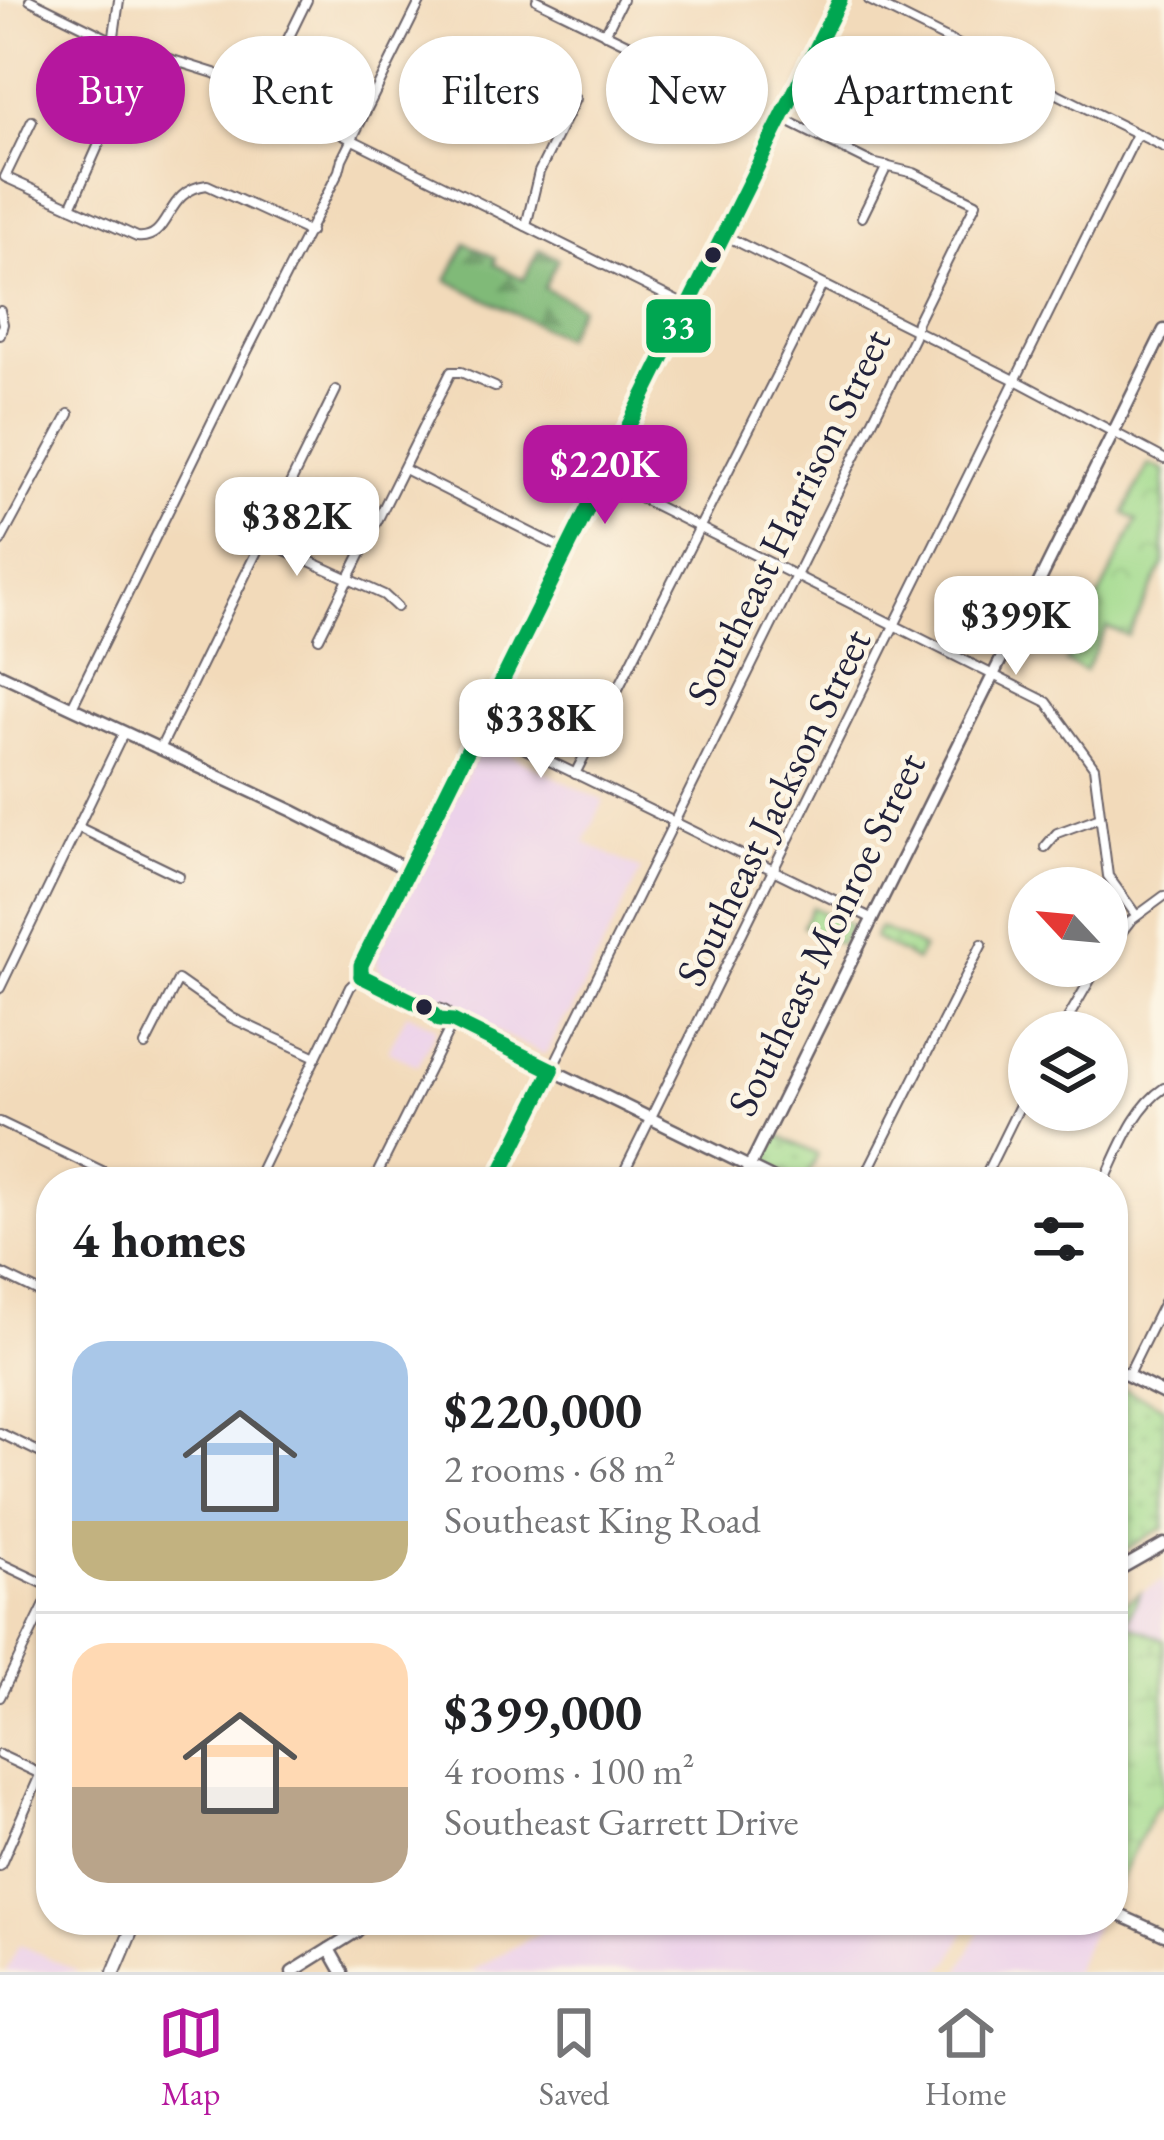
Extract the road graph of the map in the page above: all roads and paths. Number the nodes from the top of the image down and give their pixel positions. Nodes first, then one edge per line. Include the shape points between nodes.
1 (30, 0) edge
2 (118, 0) edge
3 (307, 0) edge
4 (421, 0) edge
5 (537, 0) edge
6 (622, 0) edge
7 (840, 0) edge
8 (869, 0) edge
9 (605, 34) junction
10 (105, 36) edge
11 (115, 36) edge
12 (289, 36) edge
13 (609, 36) edge
14 (375, 93) edge
15 (782, 118) junction
16 (32, 121) dead end
17 (1137, 134) junction
18 (99, 144) edge
19 (350, 144) edge
20 (362, 144) edge
21 (553, 144) edge
22 (1164, 147) edge
23 (887, 166) junction
24 (71, 207) junction
25 (862, 217) dead end
26 (526, 226) junction
27 (310, 232) junction
28 (723, 235) junction
29 (822, 285) junction
30 (688, 306) junction
31 (1, 314) edge
32 (1164, 329) edge
33 (916, 332) junction
34 (0, 335) edge
35 (1016, 382) junction
36 (495, 387) dead end
37 (336, 390) dead end
38 (69, 414) dead end
39 (1112, 432) junction
40 (1164, 459) edge
41 (404, 469) junction
42 (602, 478) junction
43 (701, 527) junction
44 (263, 540) junction
45 (0, 542) edge
46 (567, 550) junction
47 (799, 575) junction
48 (348, 579) junction
49 (397, 607) dead end
50 (897, 624) junction
51 (319, 638) dead end
52 (0, 674) edge
53 (992, 674) junction
54 (72, 707) junction
55 (479, 727) junction
56 (124, 732) junction
57 (160, 749) junction
58 (575, 774) junction
59 (1100, 817) junction
60 (676, 822) junction
61 (78, 827) junction
62 (1046, 847) dead end
63 (408, 870) junction
64 (772, 872) junction
65 (179, 876) dead end
66 (1164, 896) edge
67 (1136, 915) junction
68 (871, 918) junction
69 (1128, 922) edge
70 (982, 944) dead end
71 (362, 976) junction
72 (0, 988) edge
73 (453, 1021) junction
74 (146, 1045) dead end
75 (316, 1058) junction
76 (552, 1070) junction
77 (1164, 1088) edge
78 (650, 1120) junction
79 (0, 1122) edge
80 (1008, 1129) edge
81 (93, 1167) edge
82 (262, 1167) edge
83 (380, 1167) edge
84 (504, 1167) edge
85 (626, 1167) edge
86 (749, 1167) joint
87 (870, 1167) edge
88 (989, 1167) edge
89 (1111, 1167) edge
90 (0, 1273) edge
91 (36, 1291) edge
92 (1164, 1302) edge
93 (1128, 1373) edge
94 (1128, 1376) edge
95 (1164, 1394) edge
96 (0, 1433) edge
97 (36, 1451) edge
98 (1164, 1544) edge
99 (0, 1563) edge
100 (1128, 1564) edge
101 (36, 1581) edge
102 (36, 1621) edge
103 (0, 1697) edge
104 (0, 1755) edge
105 (36, 1773) edge
106 (36, 1784) edge
107 (0, 1866) edge
108 (1128, 1919) edge
109 (130, 1935) edge
110 (348, 1935) edge
111 (1164, 1935) edge
112 (329, 1949) junction
113 (114, 1972) edge
114 (292, 1972) edge
115 (342, 1972) edge

1 - 10 street
2 - 11 street
3 - 12 street
4 - 14 street
5 - 9 street
6 - 9 street
7 - 15 main road
8 - 17 street
9 - 13 street
15 - 23 street
15 - 28 main road
16 - 24 street via 5,177
17 - 22 street
17 - 35 street, Southeast Jackson Street
18 - 24 street
19 - 27 street
20 - 26 street
21 - 26 street
23 - 25 street
23 - 33 street, Southeast Harrison Street via 976,203
24 - 27 street via 147,238 183,192 207,184
26 - 30 street
27 - 54 street
28 - 29 street
28 - 30 main road
29 - 33 street
29 - 43 street
30 - 42 main road
31 - 34 street
32 - 39 street, Southeast Monroe Street
33 - 35 street
33 - 47 street, Southeast Harrison Street
35 - 39 street
35 - 50 street, Southeast Jackson Street
36 - 41 street via 451,373
37 - 44 street
38 - 45 street
39 - 40 street
39 - 53 street, Southeast Monroe Street
41 - 46 street
41 - 48 street
42 - 43 street
42 - 46 main road
43 - 47 street
43 - 58 street
44 - 48 street
44 - 57 street
46 - 55 main road
47 - 50 street
47 - 60 street, Southeast Harrison Street
48 - 49 street
48 - 51 street
50 - 53 street
50 - 64 street, Southeast Jackson Street
52 - 54 street
53 - 59 street via 1054,709 1094,766
53 - 68 street, Southeast Monroe Street
54 - 56 street
55 - 58 street
55 - 63 main road
56 - 57 street
56 - 61 street
57 - 63 street
58 - 60 street
59 - 62 street via 1057,832
59 - 67 street via 1108,876
60 - 64 street
60 - 76 street, Southeast Harrison Street
61 - 65 street
61 - 72 street
63 - 71 main road
64 - 68 street
64 - 78 street, Southeast Jackson Street
66 - 67 street
67 - 69 street
68 - 86 street, Southeast Monroe Street
70 - 87 street
71 - 73 main road via 441,1022
71 - 75 street
73 - 76 main road
73 - 83 street
74 - 75 street via 178,980 232,1018
75 - 82 street
76 - 78 street
76 - 84 main road, Southeast Harrison Street
77 - 89 street via 1138,1112
78 - 85 street, Southeast Jackson Street
78 - 86 street
79 - 81 street
80 - 88 street
90 - 91 street
92 - 93 street
94 - 95 street
96 - 97 street
98 - 100 street
99 - 101 street
102 - 103 street
104 - 105 street
106 - 107 street
108 - 111 street
109 - 113 main road
110 - 112 street
112 - 114 street
112 - 115 street

